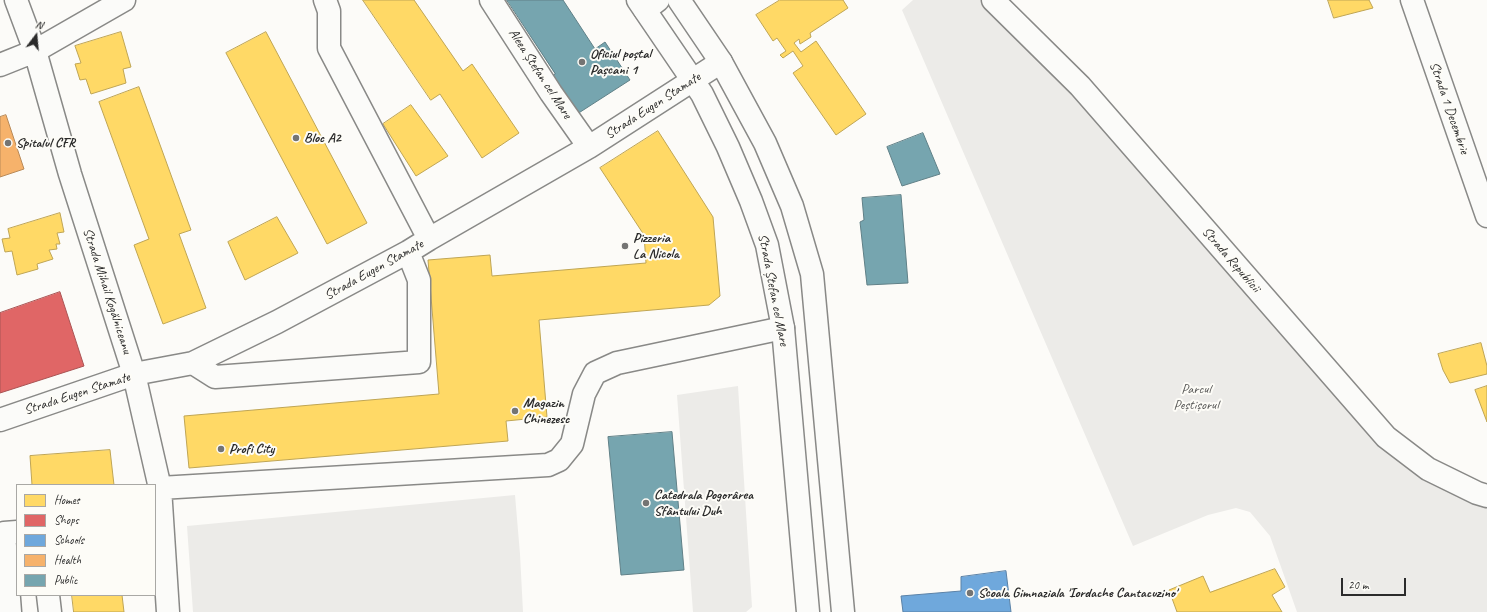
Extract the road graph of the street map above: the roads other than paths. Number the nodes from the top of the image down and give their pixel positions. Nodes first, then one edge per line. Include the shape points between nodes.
1 (16, 0) edge
2 (124, 0) edge
3 (325, 0) edge
4 (491, 0) edge
5 (679, 0) edge
6 (993, 0) edge
7 (1412, 0) edge
8 (647, 3) edge
9 (35, 51) junction
10 (721, 62) junction
11 (0, 65) edge
12 (692, 81) junction
13 (589, 147) junction
14 (1487, 216) edge
15 (429, 239) junction
16 (408, 252) junction
17 (783, 328) junction
18 (193, 362) junction
19 (134, 374) junction
20 (0, 420) edge
21 (160, 488) junction
22 (1487, 496) edge
23 (836, 529) junction
24 (16, 532) edge
25 (801, 533) junction
26 (48, 596) edge
27 (10, 612) edge
28 (50, 612) edge
29 (168, 612) edge
30 (808, 612) edge
31 (844, 612) edge

1 - 9 street, Strada Mihail Kogălniceanu
2 - 9 street
3 - 15 street via 329,11 329,48
4 - 13 street, Aleea Ștefan cel Mare
5 - 10 street
6 - 22 street, Strada Republicii via 1080,86 1386,437 1428,469
7 - 14 street, Strada 1 Decembrie
8 - 12 street, Strada Ștefan cel Mare
9 - 11 street
9 - 19 street, Strada Mihail Kogălniceanu via 70,174
10 - 12 street, Strada Eugen Stamate
10 - 23 street via 765,143 792,206 812,274
12 - 13 street, Strada Eugen Stamate
12 - 17 street, Strada Ștefan cel Mare via 702,94 728,147 754,208 767,245
13 - 15 street, Strada Eugen Stamate
15 - 16 street, Strada Eugen Stamate
16 - 18 street, Strada Eugen Stamate via 278,322
16 - 18 street via 419,280 419,362 215,377
17 - 21 street via 617,363 595,374 584,394 572,444 559,460 548,465
17 - 25 street, Strada Ștefan cel Mare
18 - 19 street, Strada Eugen Stamate
19 - 20 street, Strada Eugen Stamate
19 - 21 street, Strada Mihail Kogălniceanu
21 - 29 street, Strada Mihail Kogălniceanu
23 - 25 street
23 - 31 street
24 - 27 street via 4,533
25 - 30 street, Strada Ștefan cel Mare
26 - 28 street

